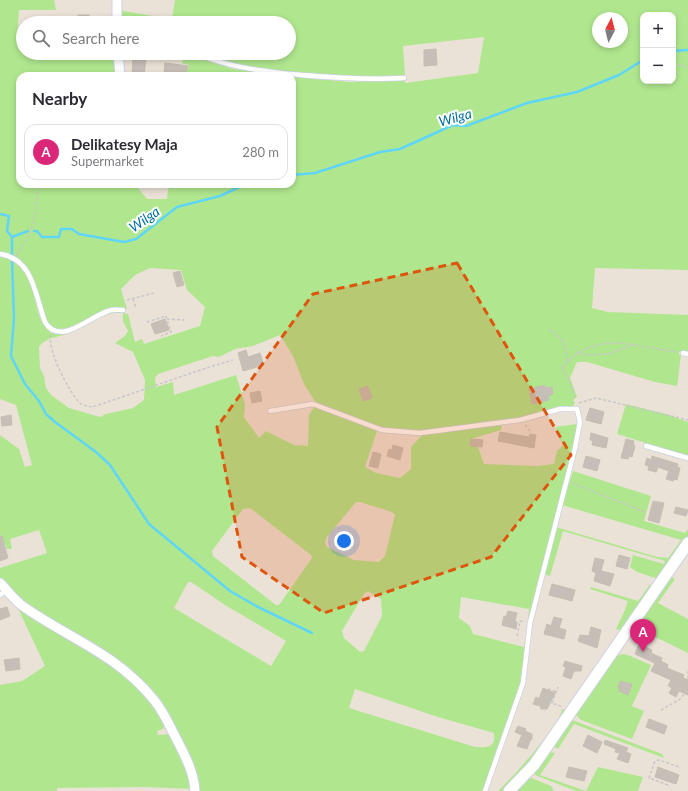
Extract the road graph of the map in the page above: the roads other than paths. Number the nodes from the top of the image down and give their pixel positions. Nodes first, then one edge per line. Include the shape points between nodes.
1 (117, 0) edge
2 (116, 16) edge
3 (118, 60) edge
4 (211, 60) edge
5 (120, 72) edge
6 (271, 72) edge
7 (296, 75) edge
8 (404, 78) dead end
9 (0, 254) edge
10 (123, 310) dead end
11 (270, 411) dead end
12 (646, 446) dead end
13 (688, 458) edge
14 (688, 543) edge
15 (2, 589) edge
16 (195, 791) edge
17 (485, 791) edge
18 (509, 791) edge

1 - 2 street
3 - 5 street
4 - 6 lane
7 - 8 lane via 348,80
9 - 10 lane via 21,262 29,274 44,322 54,332 66,332 107,311
11 - 17 lane via 313,404 370,427 420,433 520,420 560,409 577,409 580,422 578,434 530,623 523,683
12 - 13 lane
14 - 18 street via 539,759
15 - 16 street via 23,606 101,652 143,687 164,716 190,768

